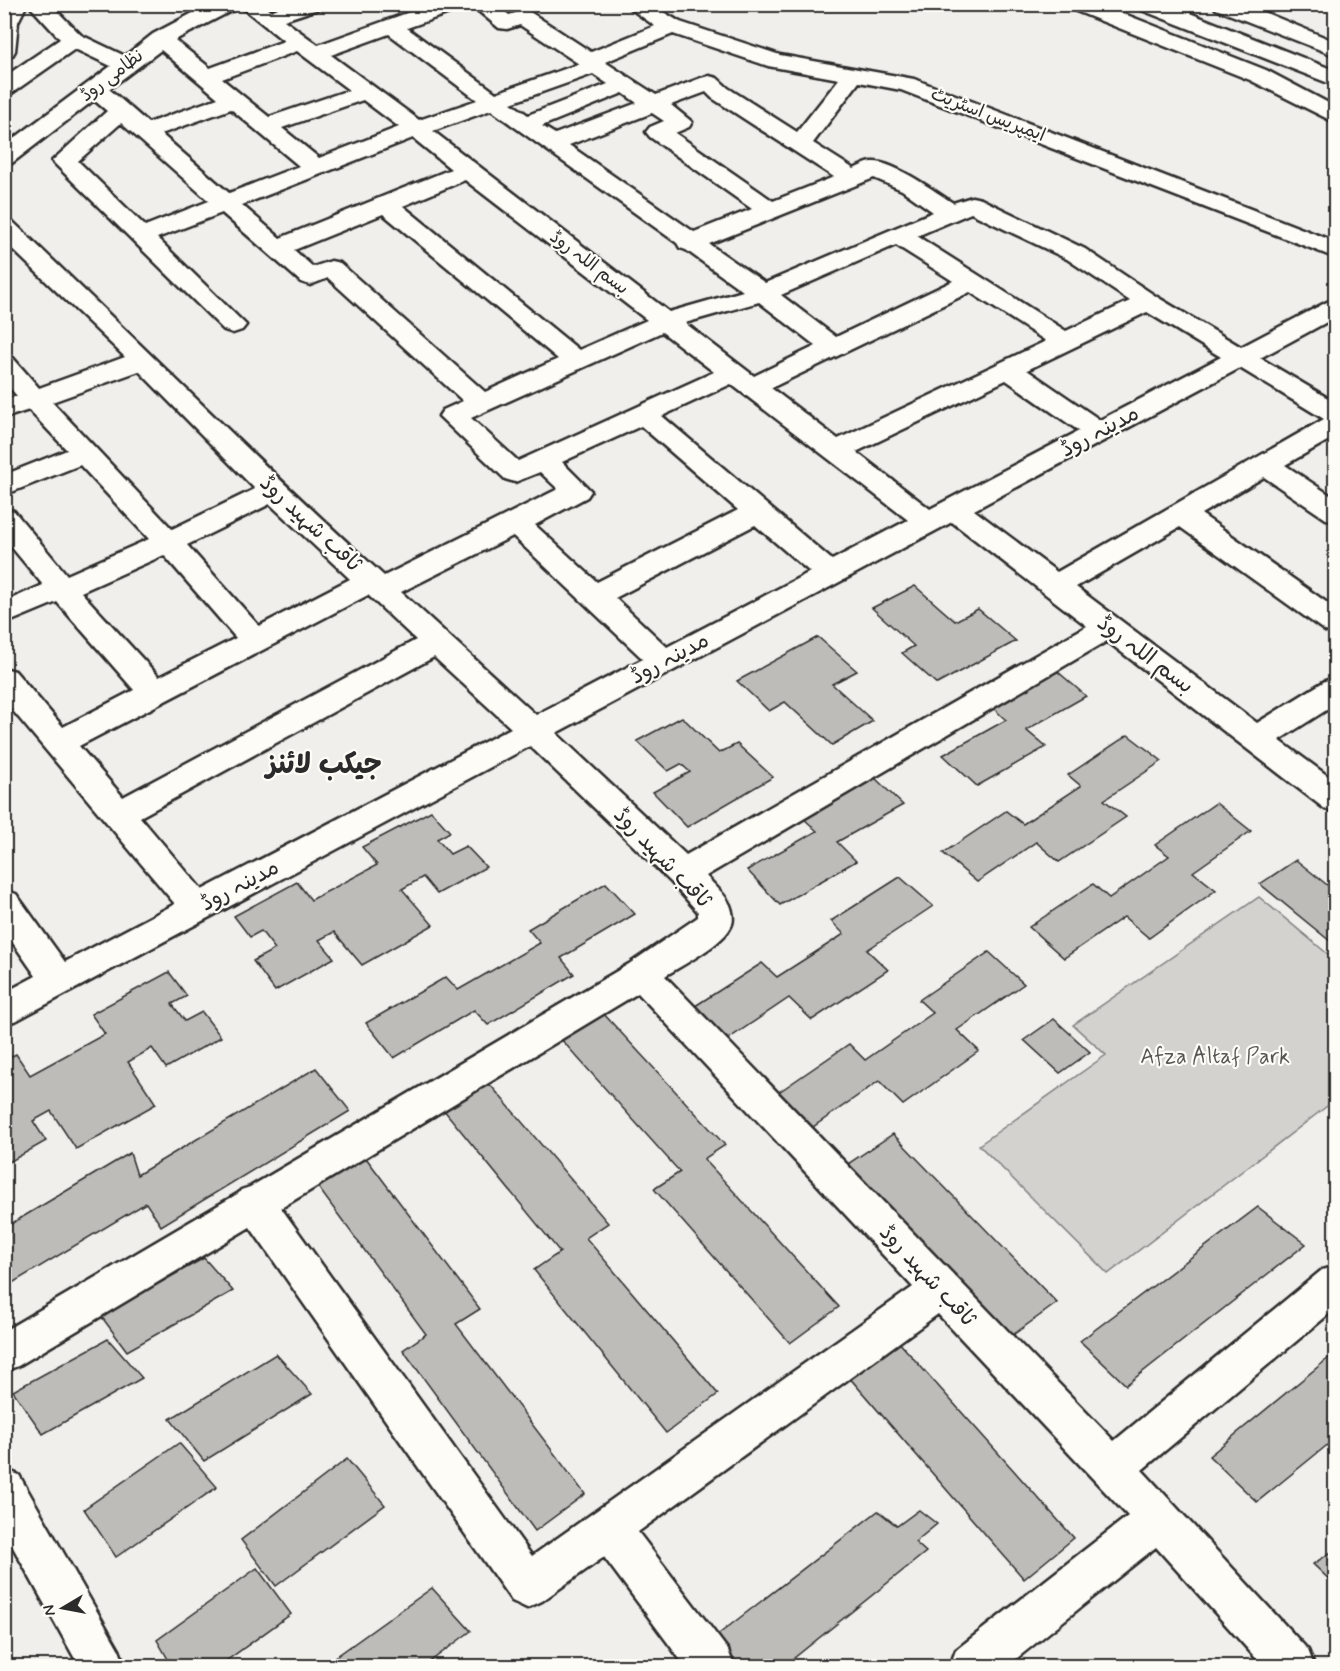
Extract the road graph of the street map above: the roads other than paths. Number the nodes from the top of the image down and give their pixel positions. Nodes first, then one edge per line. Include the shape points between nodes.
1 (16, 4) edge
2 (38, 4) edge
3 (227, 4) edge
4 (310, 4) edge
5 (453, 4) edge
6 (480, 4) edge
7 (634, 4) edge
8 (1079, 4) edge
9 (1148, 4) edge
10 (1224, 4) edge
11 (258, 12) edge
12 (391, 26) junction
13 (672, 27) junction
14 (160, 39) junction
15 (73, 40) junction
16 (307, 49) junction
17 (1335, 50) edge
18 (4, 51) edge
19 (592, 64) junction
20 (127, 65) junction
21 (853, 75) junction
22 (206, 77) junction
23 (9, 78) edge
24 (1335, 79) edge
25 (624, 85) junction
26 (95, 89) junction
27 (366, 92) junction
28 (234, 100) junction
29 (494, 102) junction
30 (654, 104) junction
31 (121, 111) junction
32 (1335, 116) edge
33 (526, 124) junction
34 (266, 126) junction
35 (416, 129) junction
36 (145, 132) junction
37 (553, 143) junction
38 (800, 144) junction
39 (4, 158) edge
40 (316, 168) junction
41 (468, 171) junction
42 (852, 178) junction
43 (225, 203) junction
44 (386, 204) junction
45 (771, 211) junction
46 (951, 213) junction
47 (4, 226) edge
48 (140, 236) junction
49 (898, 236) junction
50 (690, 243) junction
51 (277, 248) junction
52 (1335, 251) edge
53 (971, 282) junction
54 (763, 293) junction
55 (1148, 302) junction
56 (1335, 307) edge
57 (664, 321) junction
58 (232, 325) dead end
59 (1066, 342) junction
60 (834, 348) junction
61 (1240, 357) junction
62 (143, 360) junction
63 (575, 360) junction
64 (4, 364) edge
65 (1008, 369) junction
66 (742, 380) junction
67 (34, 399) junction
68 (481, 403) junction
69 (4, 410) edge
70 (644, 414) junction
71 (1335, 415) edge
72 (1335, 424) edge
73 (1099, 432) junction
74 (836, 451) junction
75 (85, 453) junction
76 (543, 460) junction
77 (1265, 465) junction
78 (4, 486) edge
79 (273, 491) junction
80 (758, 512) junction
81 (1335, 512) edge
82 (1181, 514) junction
83 (941, 515) junction
84 (4, 518) edge
85 (516, 523) junction
86 (168, 542) junction
87 (830, 574) junction
88 (375, 585) junction
89 (1056, 586) junction
90 (62, 588) junction
91 (594, 596) junction
92 (4, 614) edge
93 (1335, 624) edge
94 (1108, 627) junction
95 (255, 640) junction
96 (437, 642) junction
97 (664, 662) junction
98 (4, 679) edge
99 (1335, 689) edge
100 (155, 693) junction
101 (15, 710) edge
102 (534, 731) junction
103 (1256, 739) junction
104 (58, 743) junction
105 (1335, 800) edge
106 (118, 814) junction
107 (683, 873) junction
108 (4, 903) edge
109 (198, 908) junction
110 (641, 974) junction
111 (59, 981) junction
112 (4, 1010) edge
113 (254, 1202) junction
114 (1335, 1283) edge
115 (940, 1290) junction
116 (4, 1353) edge
117 (1111, 1469) junction
118 (4, 1490) edge
119 (1159, 1518) junction
120 (608, 1527) junction
121 (103, 1666) edge
122 (712, 1666) edge
123 (972, 1666) edge
124 (1292, 1666) edge

1 - 18 street via 7,22
2 - 15 street
3 - 14 street, نظامی روڈ
4 - 11 street
5 - 12 street
6 - 19 street via 507,23 522,17
7 - 13 street, ایمپریس اسٹریٹ
8 - 32 street via 1258,75
9 - 24 street
10 - 17 street
11 - 16 street, بسم اللہ روڈ
12 - 16 street
12 - 29 street
13 - 19 street
13 - 21 street, ایمپریس اسٹریٹ via 776,61
14 - 20 street, نظامی روڈ
14 - 22 street
15 - 20 street
15 - 23 street
16 - 22 street
16 - 27 street, بسم اللہ روڈ
19 - 25 street
19 - 29 street
20 - 26 street, نظامی روڈ
21 - 38 street
21 - 52 street, ایمپریس اسٹریٹ via 906,84
22 - 28 street
25 - 30 street
25 - 33 street
26 - 31 street
26 - 39 street, نظامی روڈ
27 - 34 street
27 - 35 street, بسم اللہ روڈ
28 - 34 street
28 - 36 street
29 - 33 street
29 - 35 street
30 - 37 street
30 - 38 street via 709,83
30 - 45 street via 681,122 658,132
31 - 36 street
31 - 48 street via 64,161
33 - 37 street
34 - 40 street
35 - 40 street
35 - 41 street, بسم اللہ روڈ
36 - 43 street
37 - 50 street
38 - 42 street
40 - 43 street
41 - 44 street
41 - 57 street, بسم اللہ روڈ
42 - 45 street
42 - 46 street via 874,169 910,185
43 - 48 street
43 - 51 street
44 - 51 street
44 - 63 street
45 - 50 street
46 - 49 street
46 - 55 street via 972,204 1076,254
47 - 62 street, ثاقب شہید روڈ
48 - 58 street
49 - 53 street
49 - 54 street
50 - 54 street
51 - 68 street via 310,277 331,268
53 - 59 street
53 - 60 street
54 - 57 street
54 - 60 street
55 - 59 street
55 - 61 street
56 - 61 street, مدینہ روڈ
57 - 63 street
57 - 66 street, بسم اللہ روڈ
59 - 65 street
60 - 66 street
61 - 71 street
61 - 73 street, مدینہ روڈ
62 - 67 street
62 - 79 street, ثاقب شہید روڈ
63 - 68 street
64 - 67 street
65 - 73 street
65 - 74 street
66 - 70 street
66 - 74 street, بسم اللہ روڈ
67 - 69 street
67 - 75 street
68 - 76 street via 453,416 515,474
70 - 76 street
70 - 80 street
72 - 77 street
73 - 83 street, مدینہ روڈ
74 - 83 street, بسم اللہ روڈ
75 - 78 street
75 - 86 street
76 - 85 street via 577,491
77 - 81 street
77 - 82 street
79 - 86 street
79 - 88 street, ثاقب شہید روڈ
80 - 87 street
80 - 91 street
82 - 89 street
82 - 93 street
83 - 87 street, مدینہ روڈ
83 - 89 street, بسم اللہ روڈ
84 - 90 street
85 - 88 street
85 - 91 street
86 - 90 street
86 - 95 street
87 - 97 street, مدینہ روڈ
88 - 95 street
88 - 96 street, ثاقب شہید روڈ
89 - 94 street, بسم اللہ روڈ
90 - 92 street
90 - 100 street
91 - 97 street
94 - 103 street, بسم اللہ روڈ
94 - 107 street
95 - 100 street
96 - 102 street, ثاقب شہید روڈ
96 - 106 street
97 - 102 street, مدینہ روڈ
98 - 101 street
99 - 103 street
100 - 104 street
101 - 104 street
102 - 107 street, ثاقب شہید روڈ
102 - 109 street, مدینہ روڈ
103 - 105 street, بسم اللہ روڈ
104 - 106 street
106 - 109 street
107 - 110 street, ثاقب شہید روڈ via 714,908 716,922
108 - 111 street
109 - 111 street, مدینہ روڈ
110 - 113 street
110 - 115 street, ثاقب شہید روڈ
111 - 112 street, مدینہ روڈ
113 - 116 street
113 - 120 street via 527,1586
114 - 117 street
115 - 117 street, ثاقب شہید روڈ
115 - 120 street
117 - 119 street, ثاقب شہید روڈ
118 - 121 street
119 - 123 street
119 - 124 street, ثاقب شہید روڈ
120 - 122 street

